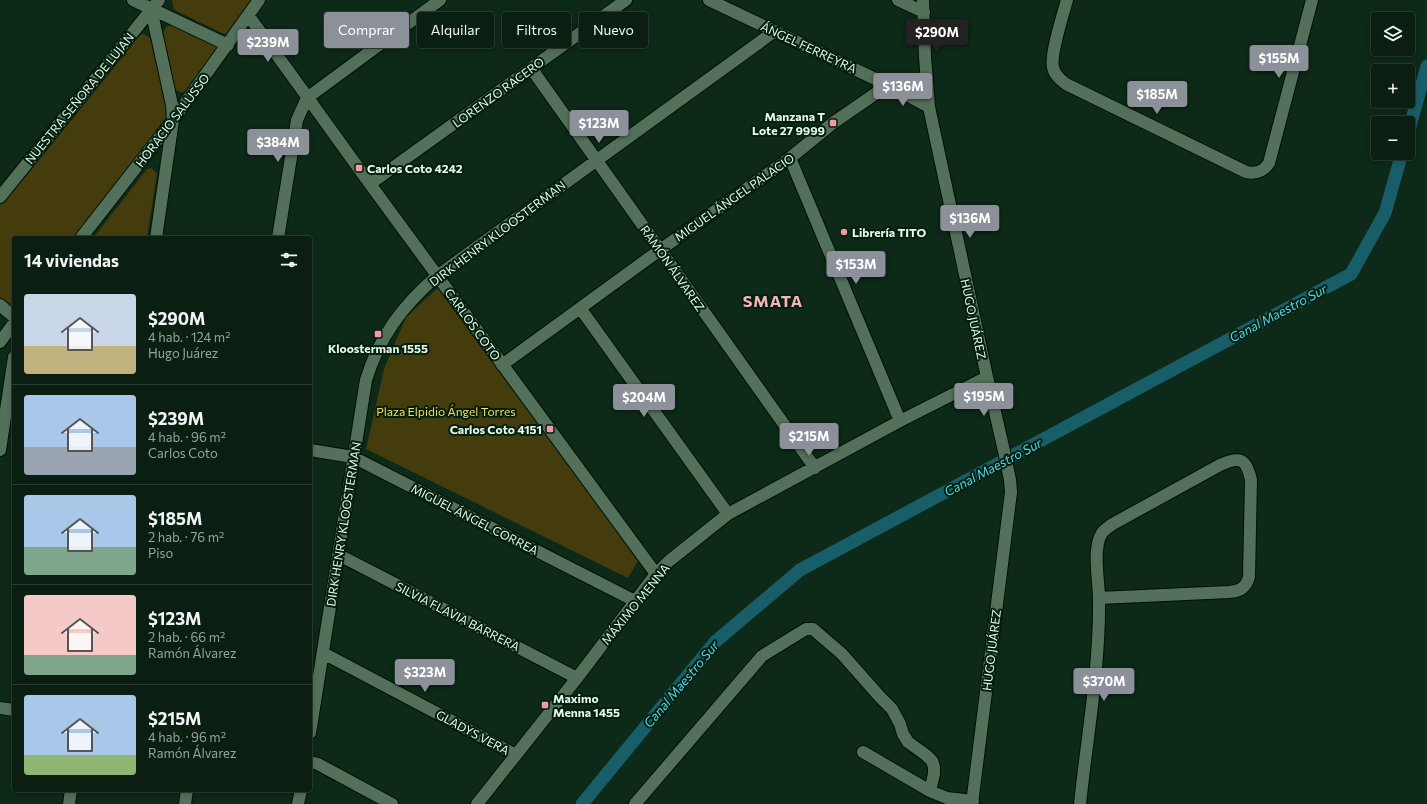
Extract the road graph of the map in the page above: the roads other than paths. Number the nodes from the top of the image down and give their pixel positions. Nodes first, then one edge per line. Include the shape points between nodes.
1 (134, 0) edge
2 (259, 0) edge
3 (440, 0) edge
4 (626, 0) edge
5 (709, 0) edge
6 (898, 0) edge
7 (923, 0) edge
8 (1067, 0) edge
9 (1312, 0) edge
10 (155, 4) edge
11 (924, 12) junction
12 (248, 15) junction
13 (775, 31) junction
14 (228, 45) junction
15 (531, 68) junction
16 (888, 85) junction
17 (308, 98) junction
18 (929, 107) junction
19 (173, 120) junction
20 (790, 158) junction
21 (596, 160) junction
22 (370, 184) junction
23 (0, 196) edge
24 (83, 236) edge
25 (156, 236) edge
26 (278, 236) edge
27 (660, 250) junction
28 (437, 276) junction
29 (0, 305) edge
30 (580, 308) junction
31 (12, 315) edge
32 (12, 326) edge
33 (0, 342) edge
34 (502, 365) junction
35 (12, 370) edge
36 (987, 376) junction
37 (900, 421) junction
38 (0, 450) edge
39 (312, 450) edge
40 (353, 457) junction
41 (815, 468) junction
42 (728, 514) junction
43 (339, 555) junction
44 (656, 574) junction
45 (1099, 598) junction
46 (635, 601) junction
47 (323, 653) junction
48 (577, 678) junction
49 (0, 708) edge
50 (12, 710) edge
51 (312, 721) edge
52 (863, 752) dead end
53 (516, 755) junction
54 (312, 762) edge
55 (930, 791) junction
56 (71, 792) edge
57 (187, 792) edge
58 (301, 792) edge
59 (973, 803) edge
60 (69, 804) edge
61 (185, 804) edge
62 (298, 804) edge
63 (392, 804) edge
64 (477, 804) edge
65 (635, 804) edge
66 (1080, 804) edge

1 - 10 street
2 - 12 street, HORACIO SALUSSO
3 - 17 street
4 - 15 street, LORENZO RACERO
5 - 13 street, ÁNGEL FERREYRA
6 - 11 street
7 - 11 street, HUGO JUÁREZ
8 - 9 street via 1053,56 1055,74 1060,80 1246,172 1259,172 1269,163
10 - 14 street
10 - 19 street
10 - 23 street, NUESTRA SEÑORA DE LUJAN
11 - 18 street, HUGO JUÁREZ
12 - 14 street, HORACIO SALUSSO
12 - 17 street, CARLOS COTO
13 - 16 street, ÁNGEL FERREYRA
13 - 21 street, DIRK HENRY KLOOSTERMAN
14 - 19 street, HORACIO SALUSSO
15 - 21 street, RAMÓN ÁLVAREZ
15 - 22 street, LORENZO RACERO
16 - 18 street, ÁNGEL FERREYRA
16 - 20 street, MIGUEL ÁNGEL PALACIO via 833,123
17 - 22 street, CARLOS COTO
17 - 26 street via 297,120
18 - 36 street, HUGO JUÁREZ
19 - 24 street, HORACIO SALUSSO
19 - 25 street
20 - 27 street, MIGUEL ÁNGEL PALACIO
20 - 37 street
21 - 27 street, RAMÓN ÁLVAREZ
21 - 28 street, DIRK HENRY KLOOSTERMAN
22 - 28 street, CARLOS COTO
27 - 30 street, MIGUEL ÁNGEL PALACIO
27 - 41 street, RAMÓN ÁLVAREZ
28 - 34 street, CARLOS COTO
28 - 40 street, DIRK HENRY KLOOSTERMAN via 392,323 372,360 366,380
29 - 31 street
30 - 34 street, MIGUEL ÁNGEL PALACIO
30 - 42 street
32 - 33 street
34 - 44 street, CARLOS COTO
35 - 38 street
36 - 37 street, MÁXIMO MENNA
36 - 59 street, HUGO JUÁREZ via 1011,492
37 - 41 street, MÁXIMO MENNA
39 - 40 street, MIGUEL ÁNGEL CORREA
40 - 43 street, DIRK HENRY KLOOSTERMAN
40 - 46 street, MIGUEL ÁNGEL CORREA
41 - 42 street, MÁXIMO MENNA
42 - 44 street, MÁXIMO MENNA
43 - 47 street, DIRK HENRY KLOOSTERMAN
43 - 48 street, SILVIA FLAVIA BARRERA
44 - 46 street, MÁXIMO MENNA
45 - 45 street via 1229,592 1244,587 1249,577 1251,480 1244,463 1233,460 1220,465 1102,532 1097,551
45 - 66 street via 1098,643
46 - 48 street, MÁXIMO MENNA
47 - 51 street, DIRK HENRY KLOOSTERMAN
47 - 53 street, GLADYS VERA
48 - 53 street, MÁXIMO MENNA
49 - 50 street
52 - 55 street
53 - 64 street, MÁXIMO MENNA
54 - 63 street
55 - 59 street via 947,798
55 - 65 street via 934,774 932,761 908,742 892,709 842,654 813,629 806,629 762,656
56 - 60 street
57 - 61 street
58 - 62 street

